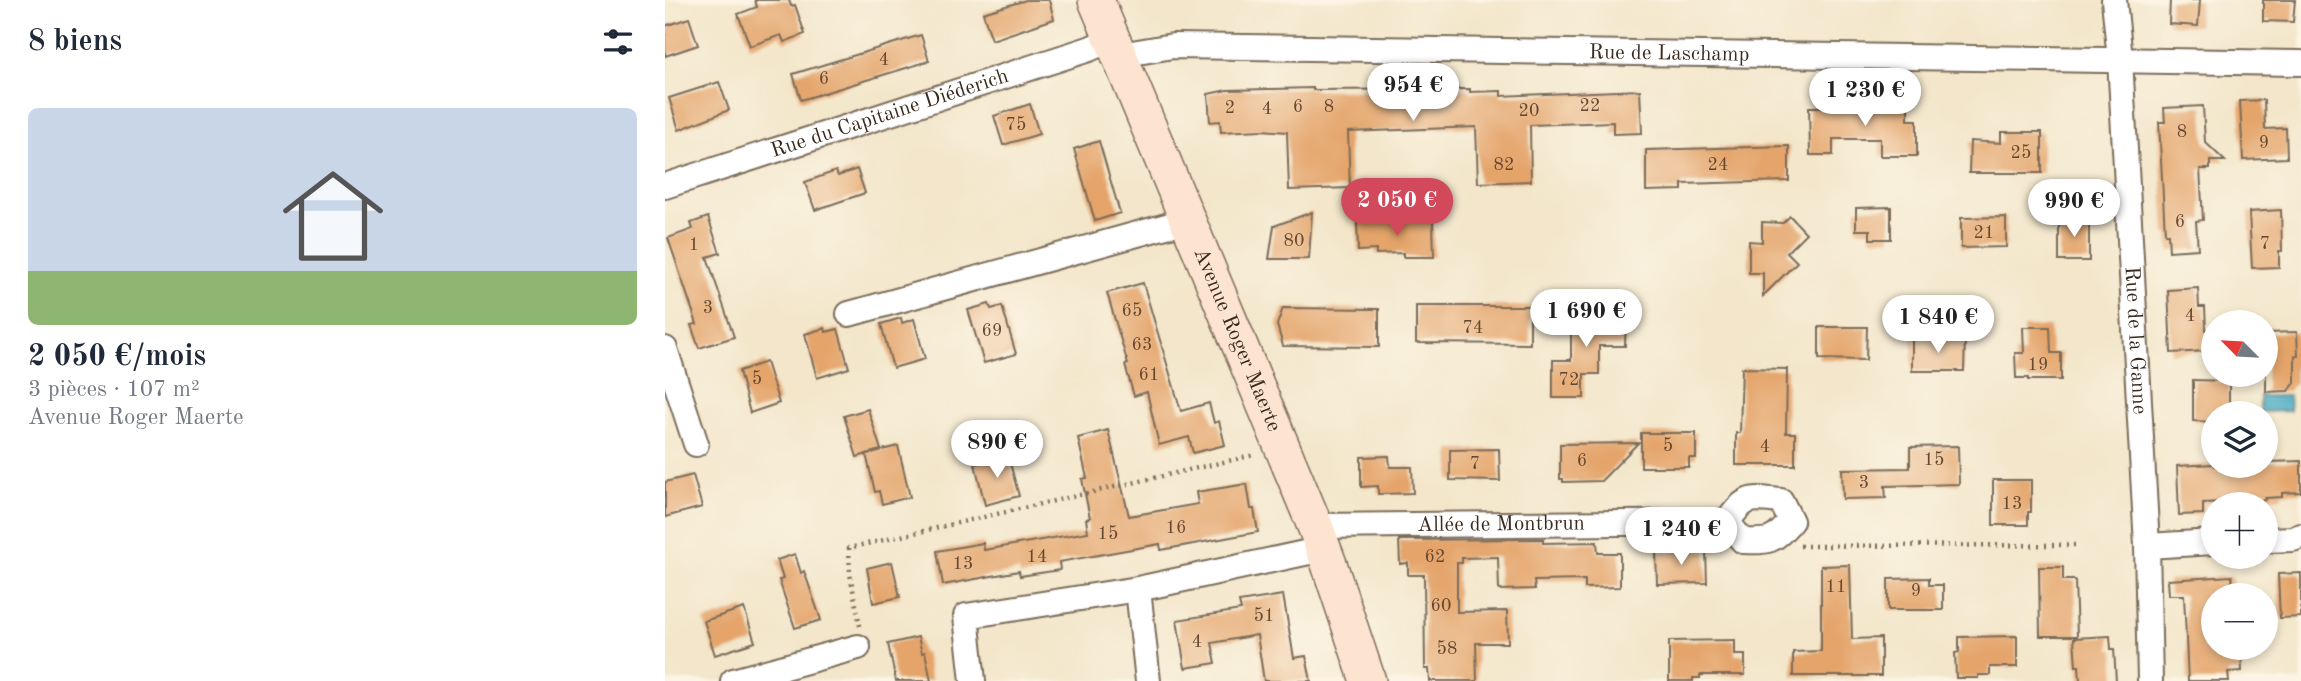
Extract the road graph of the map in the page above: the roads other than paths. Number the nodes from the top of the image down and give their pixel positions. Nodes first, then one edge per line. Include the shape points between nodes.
1 (1096, 0) edge
2 (2115, 0) edge
3 (1116, 47) junction
4 (2120, 59) junction
5 (2301, 63) edge
6 (665, 186) edge
7 (1188, 220) junction
8 (849, 314) dead end
9 (667, 360) edge
10 (695, 444) dead end
11 (1727, 522) junction
12 (2301, 536) edge
13 (1319, 537) junction
14 (2278, 539) edge
15 (2201, 543) edge
16 (2147, 545) junction
17 (1137, 589) junction
18 (858, 648) road end
19 (733, 681) edge
20 (973, 681) edge
21 (1148, 681) edge
22 (1368, 681) edge
23 (2150, 681) edge

1 - 3 main road, Avenue Roger Maerte
2 - 4 street, Rue de la Ganne
3 - 4 street, Rue de Laschamp
3 - 6 street, Rue du Capitaine Diéderich via 1089,49
3 - 7 main road, Avenue Roger Maerte
4 - 5 street, Rue de Laschamp
4 - 16 street, Rue de la Ganne
7 - 8 street
7 - 13 main road, Avenue Roger Maerte
9 - 10 street
11 - 11 street via 1743,541 1765,541 1776,538 1791,521 1781,501 1752,498 1741,503
11 - 13 street, Allée de Montbrun
12 - 14 street
13 - 17 street, Allée de Montbrun
13 - 22 main road, Avenue Roger Maerte
15 - 16 street
16 - 23 street, Rue de la Ganne
17 - 20 street, Allée de Montbrun via 966,616
17 - 21 street
18 - 19 street

